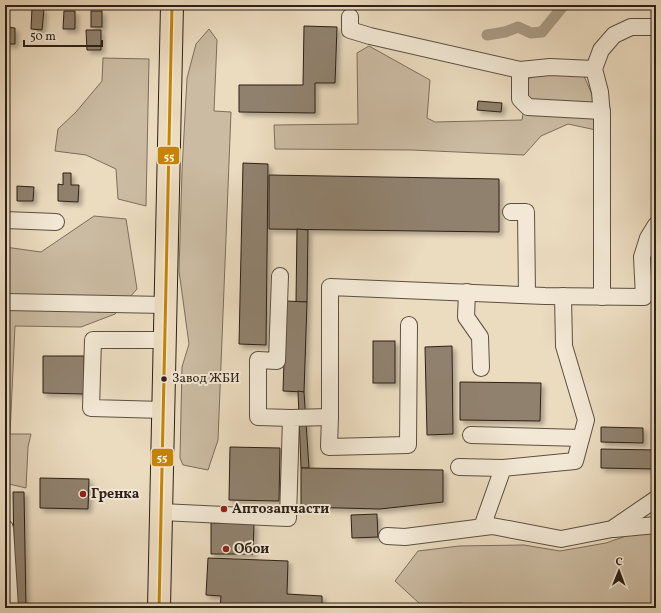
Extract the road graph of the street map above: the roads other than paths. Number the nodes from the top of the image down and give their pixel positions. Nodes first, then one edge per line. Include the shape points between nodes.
1 (172, 5) edge
2 (350, 18) dead end
3 (656, 27) edge
4 (594, 69) junction
5 (520, 70) junction
6 (602, 111) junction
7 (511, 212) dead end
8 (5, 220) edge
9 (56, 222) dead end
10 (656, 225) edge
11 (280, 276) dead end
12 (467, 292) junction
13 (526, 295) junction
14 (563, 296) junction
15 (602, 297) junction
16 (650, 299) edge
17 (5, 302) edge
18 (165, 305) junction
19 (409, 325) dead end
20 (164, 340) junction
21 (480, 368) dead end
22 (163, 410) junction
23 (330, 417) junction
24 (291, 418) junction
25 (471, 435) dead end
26 (581, 438) junction
27 (459, 467) dead end
28 (503, 468) junction
29 (656, 499) edge
30 (161, 512) junction
31 (656, 525) edge
32 (482, 527) junction
33 (5, 528) edge
34 (612, 529) junction
35 (387, 536) dead end
36 (10, 608) edge
37 (159, 608) edge

1 - 18 highway
2 - 5 street via 350,30
3 - 4 street via 631,27 614,35 601,50
4 - 5 street via 550,67
4 - 6 street
5 - 6 street via 520,99 528,107
6 - 15 street
7 - 13 street via 526,212
8 - 9 street
10 - 16 street via 648,238 642,257
11 - 24 street via 277,361 258,360 258,418
12 - 13 street
12 - 21 street via 466,317 480,337
12 - 23 street via 330,287
13 - 14 street
14 - 15 street
14 - 26 street via 564,346 586,420
15 - 16 street
17 - 18 street
18 - 20 highway
19 - 23 street via 408,445 329,447
20 - 22 highway
20 - 22 street via 93,340 91,408
22 - 30 highway
23 - 24 street
24 - 30 street via 288,518
25 - 26 street
26 - 28 street via 576,460
27 - 28 street
28 - 32 street
29 - 34 street
30 - 37 highway
31 - 34 street
32 - 34 street via 492,526 561,539
32 - 35 street via 405,538
33 - 36 street

